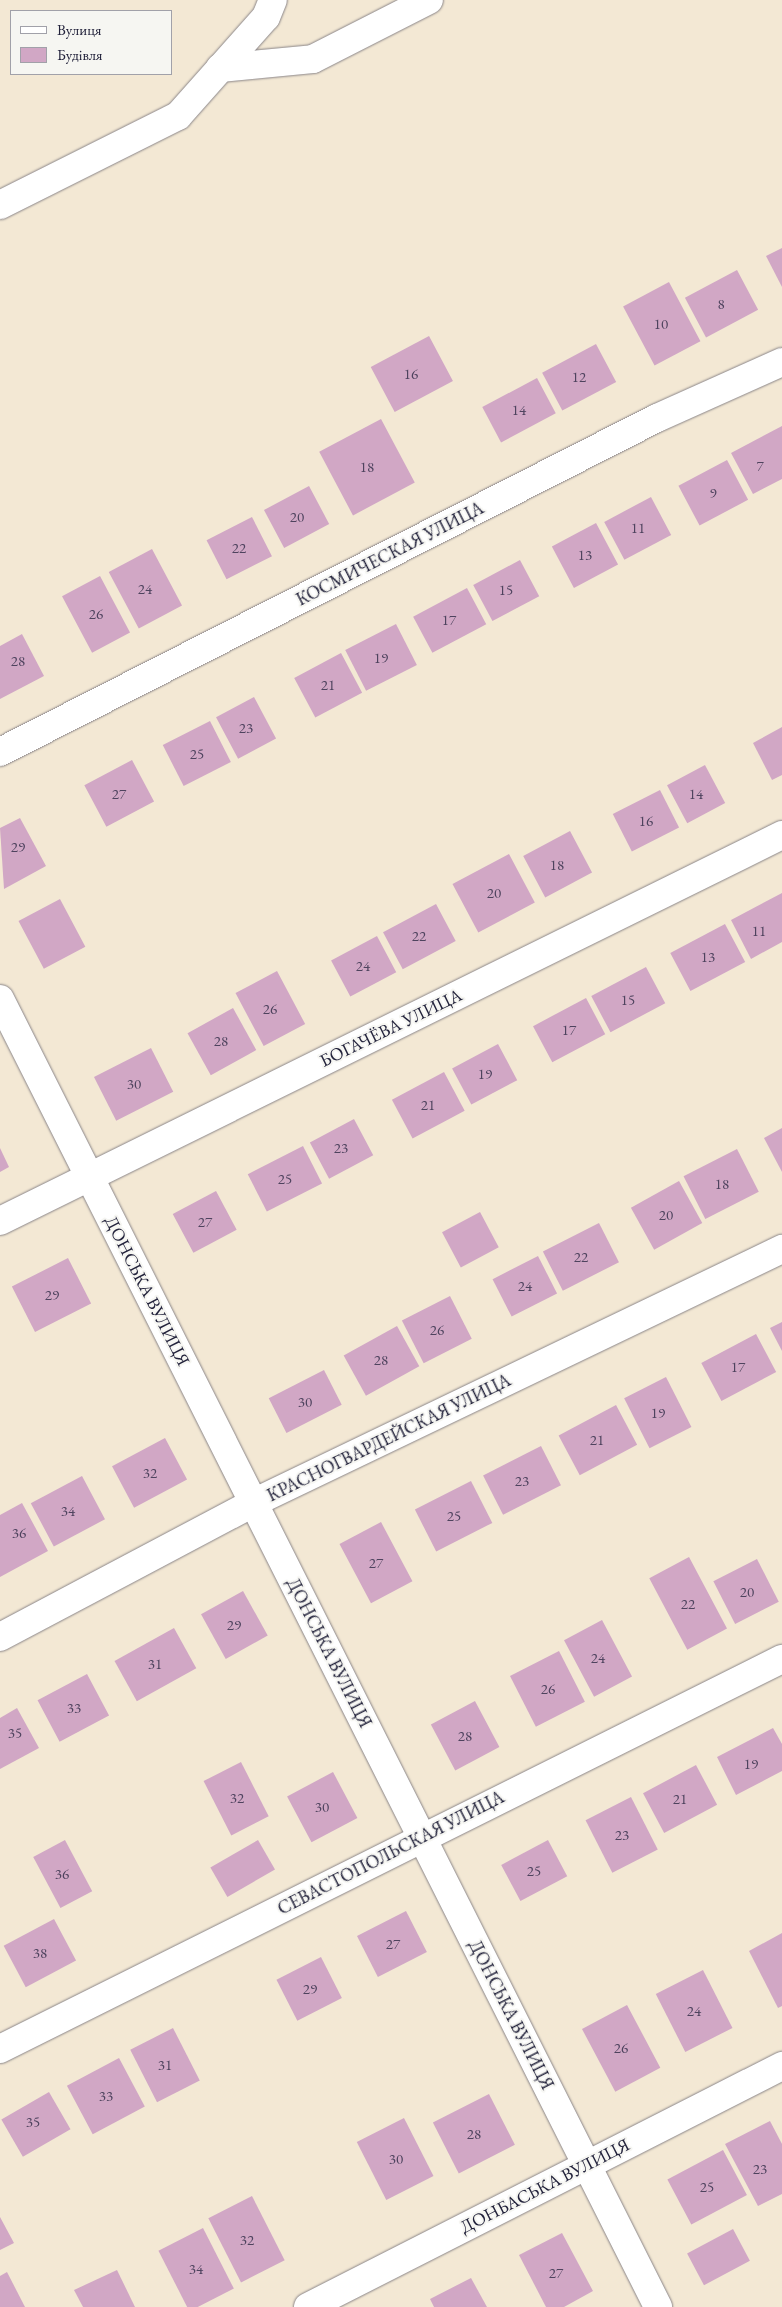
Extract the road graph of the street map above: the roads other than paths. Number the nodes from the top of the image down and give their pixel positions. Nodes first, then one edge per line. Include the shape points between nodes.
1 (273, 0) edge
2 (429, 0) edge
3 (220, 68) junction
4 (0, 205) edge
5 (782, 362) edge
6 (0, 752) edge
7 (782, 835) edge
8 (0, 999) edge
9 (90, 1177) junction
10 (0, 1221) edge
11 (782, 1249) edge
12 (253, 1503) junction
13 (0, 1637) edge
14 (782, 1659) edge
15 (422, 1838) junction
16 (0, 2049) edge
17 (782, 2066) edge
18 (586, 2164) junction
19 (308, 2307) edge
20 (658, 2307) edge

1 - 3 street via 266,16
2 - 3 street via 313,59
3 - 4 street via 178,116
5 - 6 street, КОСМИЧЕСКАЯ УЛИЦА via 657,418
7 - 9 street, БОГАЧЁВА УЛИЦА
8 - 9 street, ДОНСЬКА ВУЛИЦЯ
9 - 10 street, БОГАЧЁВА УЛИЦА
9 - 12 street, ДОНСЬКА ВУЛИЦЯ
11 - 12 street, КРАСНОГВАРДЕЙСКАЯ УЛИЦА
12 - 13 street, КРАСНОГВАРДЕЙСКАЯ УЛИЦА
12 - 15 street, ДОНСЬКА ВУЛИЦЯ
14 - 15 street, СЕВАСТОПОЛЬСКАЯ УЛИЦА
15 - 16 street, СЕВАСТОПОЛЬСКАЯ УЛИЦА
15 - 18 street, ДОНСЬКА ВУЛИЦЯ
17 - 18 street, ДОНБАСЬКА ВУЛИЦЯ
18 - 19 street, ДОНБАСЬКА ВУЛИЦЯ
18 - 20 street, ДОНСЬКА ВУЛИЦЯ

